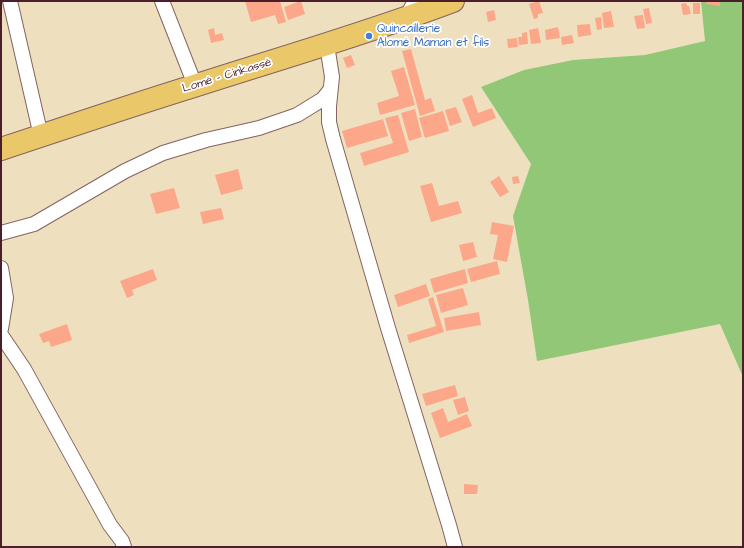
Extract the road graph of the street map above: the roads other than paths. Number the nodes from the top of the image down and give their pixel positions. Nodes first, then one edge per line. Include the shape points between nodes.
1 (10, 1) edge
2 (162, 1) edge
3 (453, 1) edge
4 (410, 10) edge
5 (327, 45) junction
6 (195, 85) junction
7 (330, 90) junction
8 (41, 136) junction
9 (1, 149) edge
10 (1, 233) edge
11 (1, 268) edge
12 (1, 329) edge
13 (1, 335) edge
14 (124, 547) edge
15 (455, 547) edge

1 - 8 street
2 - 6 street
3 - 4 highway, Lomé - Cinkassé
4 - 5 highway, Lomé - Cinkassé
5 - 6 highway, Lomé - Cinkassé
5 - 7 street via 332,78
6 - 8 highway, Lomé - Cinkassé
7 - 10 street via 323,99 297,115 259,128 163,153 125,171 34,224
7 - 15 street via 329,122 333,139
8 - 9 highway, Lomé - Cinkassé
11 - 12 street via 6,298
13 - 14 street via 24,369

